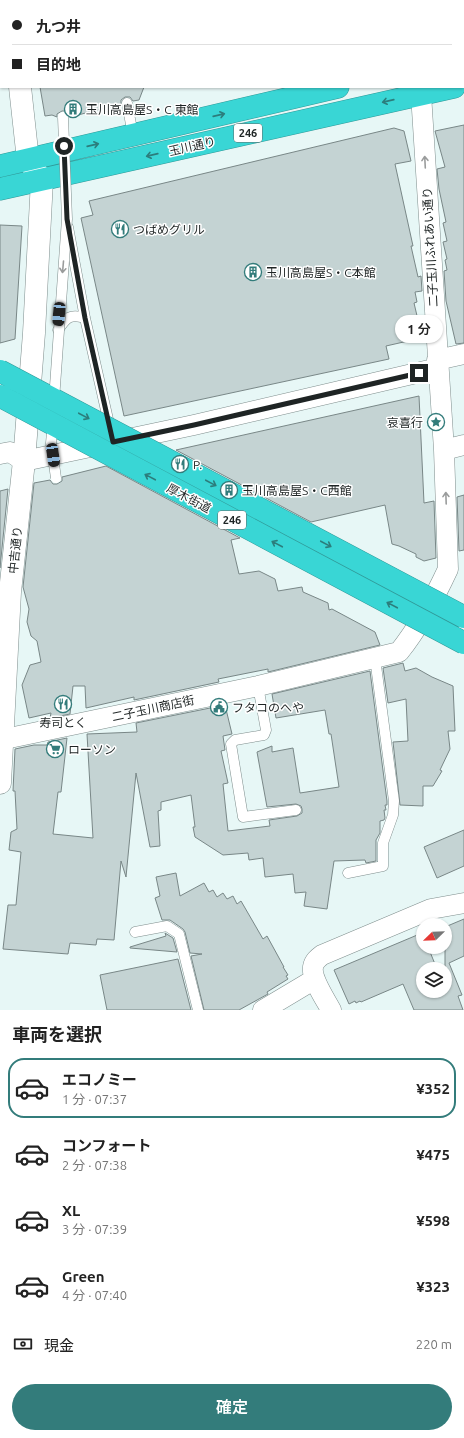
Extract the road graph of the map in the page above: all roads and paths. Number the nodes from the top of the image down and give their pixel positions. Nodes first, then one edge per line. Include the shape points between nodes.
1 (20, 88) edge
2 (334, 88) edge
3 (444, 88) edge
4 (424, 90) edge
5 (127, 103) dead end
6 (63, 117) dead end
7 (133, 135) junction
8 (28, 160) junction
9 (0, 166) edge
10 (42, 180) junction
11 (0, 189) edge
12 (67, 219) junction
13 (85, 318) junction
14 (58, 330) junction
15 (464, 354) edge
16 (437, 364) junction
17 (0, 371) edge
18 (0, 396) edge
19 (113, 442) junction
20 (464, 445) edge
21 (444, 450) junction
22 (0, 454) edge
23 (24, 461) junction
24 (56, 478) dead end
25 (456, 535) edge
26 (456, 572) edge
27 (464, 617) edge
28 (464, 643) edge
29 (375, 658) junction
30 (258, 686) junction
31 (1, 740) edge
32 (0, 783) edge
33 (296, 810) dead end
34 (348, 873) dead end
35 (464, 903) edge
36 (135, 932) dead end
37 (315, 980) junction
38 (198, 1010) edge
39 (263, 1010) edge
40 (331, 1010) edge

1 - 8 street
7 -> 2 highway, 玉川通り / 246
3 - 4 highway, 玉川通り / 246
4 -> 10 highway, 玉川通り / 246
16 -> 4 street, 二子玉川ふれあい通り
5 - 7 lane
6 - 12 lane, bridge
8 -> 7 highway, 玉川通り / 246
8 - 9 highway, 玉川通り / 246
8 - 10 street
10 - 11 highway, 玉川通り / 246
10 - 23 street, 中吉通り
12 - 13 lane, bridge
12 -> 14 lane, bridge
13 - 14 lane via 70,316
13 - 19 lane
14 - 24 lane, bridge via 51,443
15 - 16 street
16 - 19 street via 194,425
16 - 21 street, 二子玉川ふれあい通り
17 -> 27 highway, 厚木街道 / 246, bridge
28 -> 18 highway, 厚木街道 / 246, bridge
19 - 23 street
20 - 21 street
25 -> 21 street, 二子玉川ふれあい通り
22 - 23 street via 10,452
23 - 31 street, 中吉通り via 10,592
25 - 26 street, 二子玉川ふれあい通り
26 - 29 street, 二子玉川商店街 via 442,583 399,652
29 - 30 street, 二子玉川商店街
29 - 34 lane via 394,800 393,815 383,843 383,866
30 - 31 street, 二子玉川商店街
30 - 33 lane via 266,730 264,735 235,740 231,744 243,817
31 - 32 street, 中吉通り
35 - 37 street via 431,909 322,955 313,967
36 - 38 lane via 168,926 179,934
37 - 39 street
37 - 40 street

